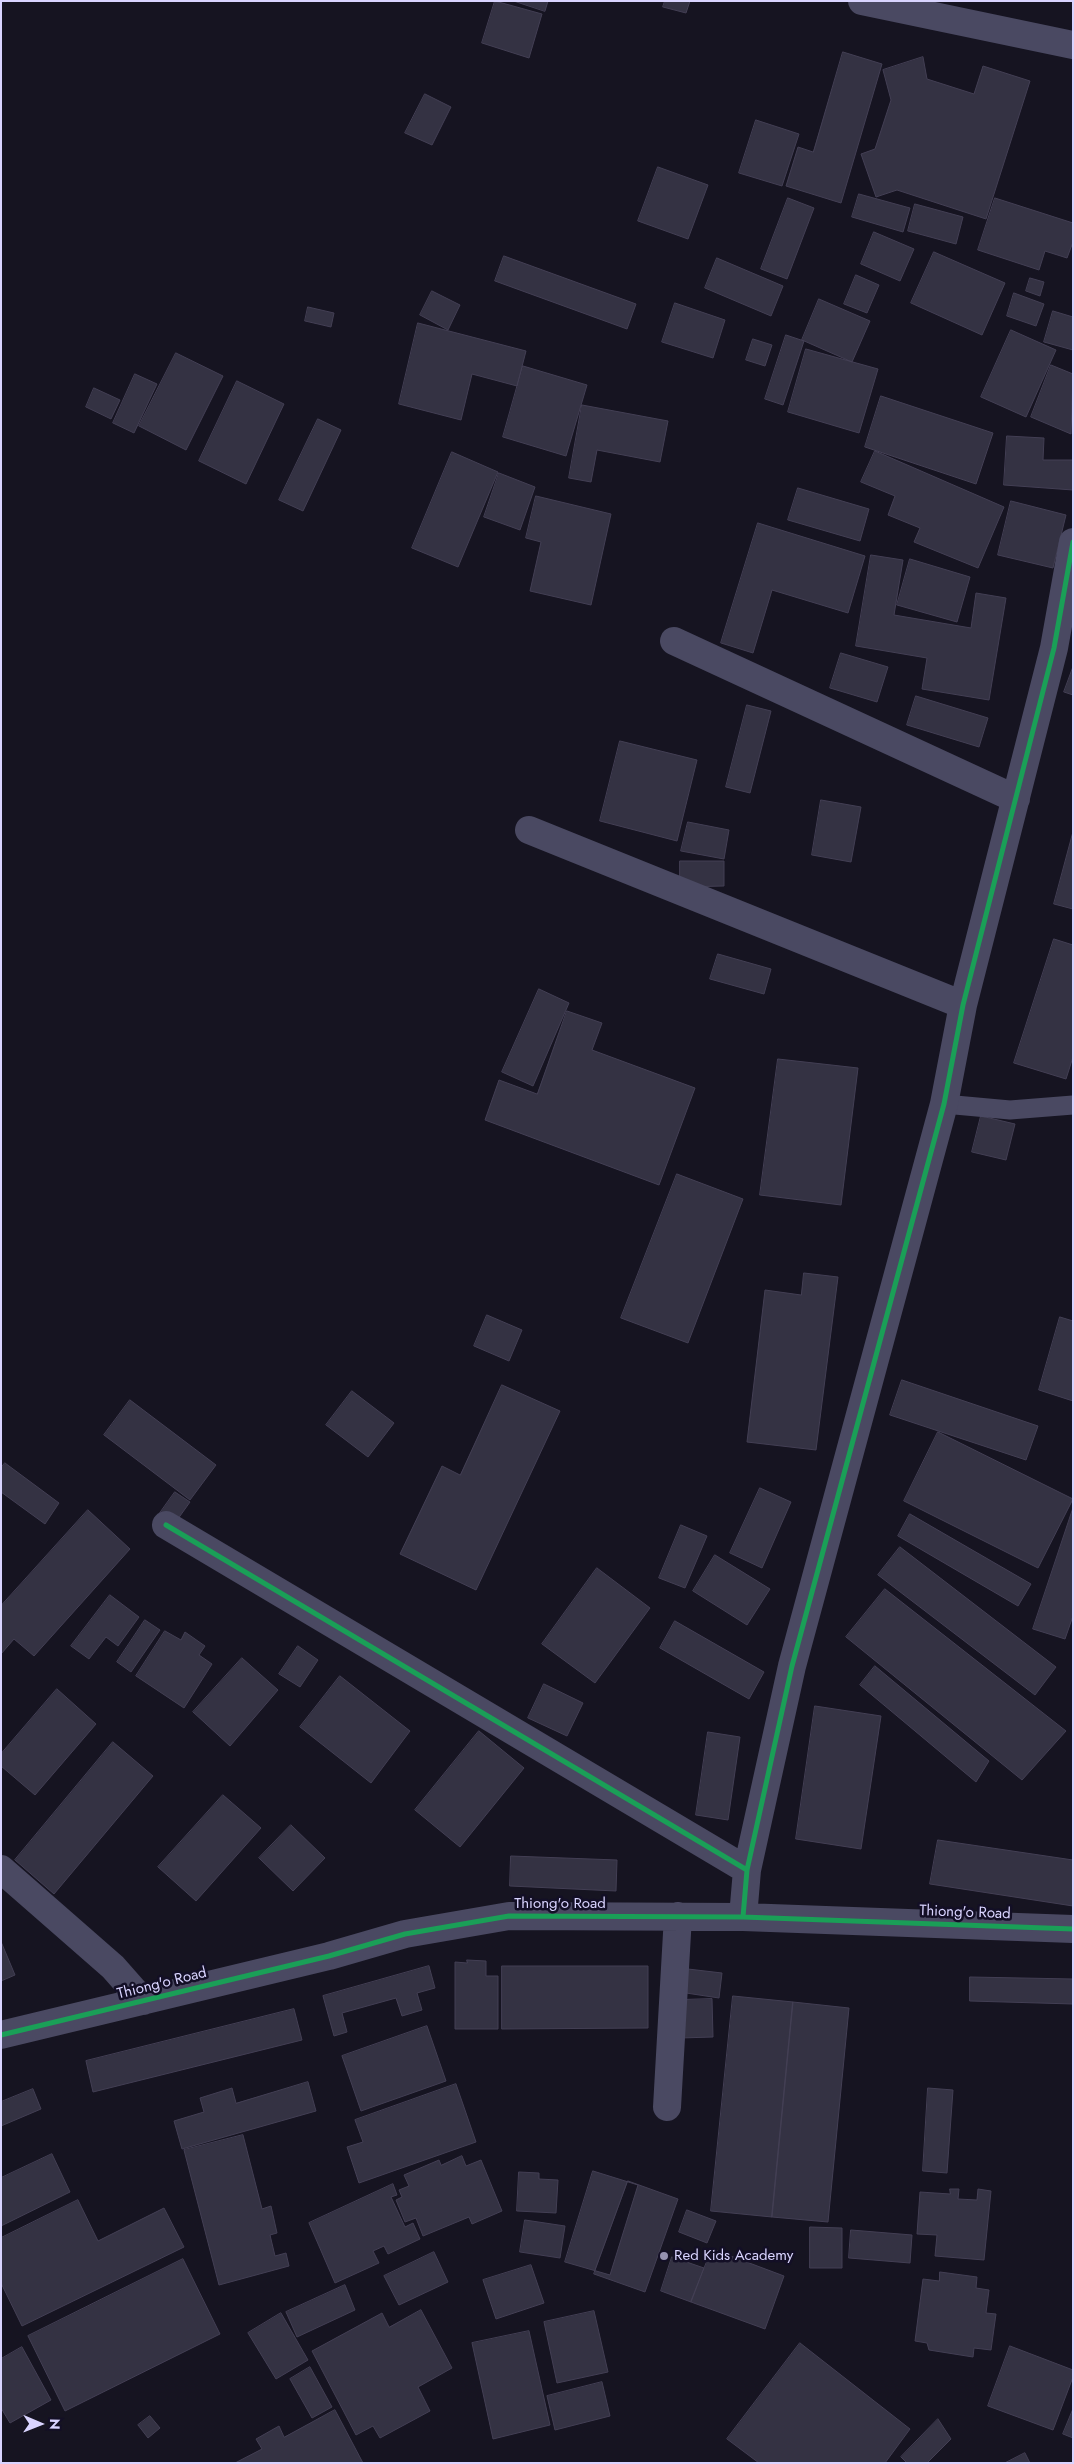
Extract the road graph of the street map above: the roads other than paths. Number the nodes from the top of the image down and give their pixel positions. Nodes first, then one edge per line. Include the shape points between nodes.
1 (862, 1) edge
2 (1073, 46) edge
3 (1073, 542) edge
4 (674, 641) dead end
5 (1016, 800) junction
6 (529, 830) dead end
7 (963, 1005) junction
8 (944, 1104) junction
9 (1073, 1106) edge
10 (166, 1525) dead end
11 (1, 1869) edge
12 (747, 1870) junction
13 (678, 1916) junction
14 (743, 1917) junction
15 (1073, 1929) edge
16 (142, 2001) junction
17 (1, 2035) edge
18 (666, 2107) dead end

1 - 2 street
3 - 5 street via 1054,648
4 - 5 street
5 - 7 street
6 - 7 street
7 - 8 street
8 - 9 lane via 1010,1110
8 - 12 street via 792,1666
10 - 12 street
11 - 16 street via 113,1967
12 - 14 street
13 - 14 street, Thiong'o Road
13 - 16 street, Thiong'o Road via 509,1916 404,1934 329,1956
13 - 18 street
14 - 15 street, Thiong'o Road
16 - 17 street, Thiong'o Road

